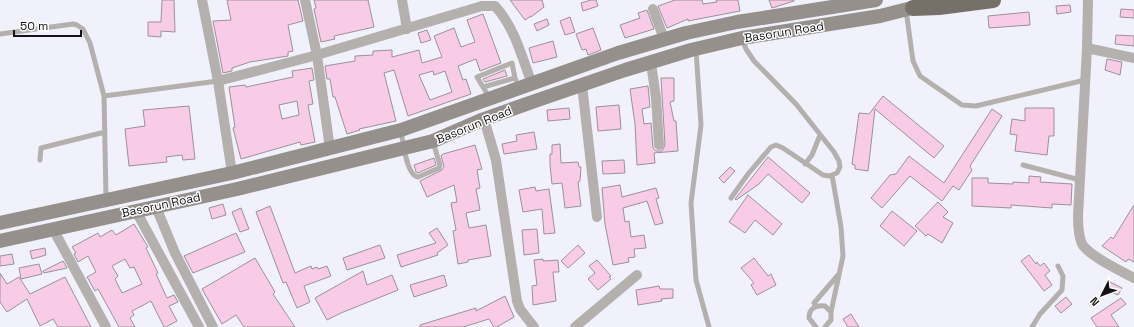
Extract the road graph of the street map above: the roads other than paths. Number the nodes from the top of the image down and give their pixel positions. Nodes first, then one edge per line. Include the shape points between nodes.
1 (202, 0) edge
2 (304, 0) edge
3 (402, 0) edge
4 (876, 0) edge
5 (945, 0) edge
6 (992, 0) edge
7 (1088, 0) edge
8 (910, 8) junction
9 (654, 9) dead end
10 (407, 29) junction
11 (0, 34) edge
12 (742, 38) junction
13 (664, 39) junction
14 (1087, 48) junction
15 (696, 49) junction
16 (618, 53) junction
17 (317, 55) junction
18 (1134, 58) edge
19 (651, 63) junction
20 (625, 70) junction
21 (1086, 80) junction
22 (218, 81) junction
23 (522, 83) junction
24 (582, 85) junction
25 (486, 93) junction
26 (104, 96) junction
27 (484, 119) junction
28 (401, 130) junction
29 (105, 132) junction
30 (820, 135) junction
31 (433, 142) junction
32 (659, 144) dead end
33 (404, 148) junction
34 (330, 149) junction
35 (40, 160) dead end
36 (805, 164) junction
37 (1023, 165) dead end
38 (232, 173) junction
39 (832, 175) junction
40 (1080, 180) junction
41 (731, 198) dead end
42 (106, 199) junction
43 (156, 207) junction
44 (136, 211) junction
45 (597, 217) dead end
46 (0, 223) edge
47 (53, 229) junction
48 (0, 241) edge
49 (1058, 266) dead end
50 (839, 273) junction
51 (637, 275) dead end
52 (1134, 278) edge
53 (816, 306) junction
54 (831, 312) junction
55 (106, 327) edge
56 (199, 327) edge
57 (214, 327) edge
58 (534, 327) edge
59 (576, 327) edge
60 (709, 327) edge
61 (816, 327) edge
62 (825, 327) edge
63 (1032, 327) edge

1 - 22 street
2 - 17 street
3 - 10 street
4 - 13 main road, Basorun Road via 737,22
5 - 8 main road, Basorun Road
6 - 8 highway
7 - 14 street
8 - 12 main road, Basorun Road via 880,16
8 - 21 lane via 914,61 920,76 962,105 976,106
9 - 13 street
10 - 17 street
10 - 23 street via 482,6 495,6 510,27
11 - 26 lane via 72,24 81,27 90,43
12 - 15 main road, Basorun Road
12 - 30 lane via 754,60 796,104
13 - 16 main road, Basorun Road
14 - 18 street
14 - 21 street
15 - 19 main road, Basorun Road
15 - 60 lane via 701,125 691,203 696,280
16 - 20 main road
16 - 23 main road, Basorun Road
17 - 22 street
17 - 34 street
19 - 20 main road, Basorun Road
19 - 32 street
20 - 24 main road, Basorun Road
21 - 40 street
22 - 26 lane
22 - 38 street
23 - 25 main road, Basorun Road
23 - 25 lane via 512,63 477,77
24 - 27 main road, Basorun Road
24 - 45 street
25 - 28 main road, Basorun Road
26 - 29 lane
27 - 31 main road, Basorun Road
27 - 58 street via 496,160 517,301
28 - 33 lane
28 - 34 main road, Basorun Road
29 - 35 lane via 41,148
29 - 42 lane
30 - 36 lane via 812,155
30 - 39 lane via 839,162 840,167
31 - 33 main road, Basorun Road
31 - 33 lane via 439,168 418,177 411,173
33 - 43 main road, Basorun Road
34 - 38 main road, Basorun Road
36 - 39 lane via 823,176
36 - 41 lane via 776,145 748,174
37 - 40 lane
38 - 42 main road, Basorun Road
39 - 50 lane via 843,242
40 - 52 street via 1078,216 1082,245 1092,254
42 - 46 main road, Basorun Road
43 - 44 main road, Basorun Road
43 - 57 street via 175,254
44 - 47 main road, Basorun Road
44 - 56 street
47 - 48 main road, Basorun Road
47 - 55 street
49 - 63 lane via 1063,276 1062,290
50 - 53 lane via 814,303
50 - 54 lane
51 - 59 street
53 - 54 lane via 825,306
53 - 61 lane via 809,314 810,322
54 - 62 lane via 831,320

